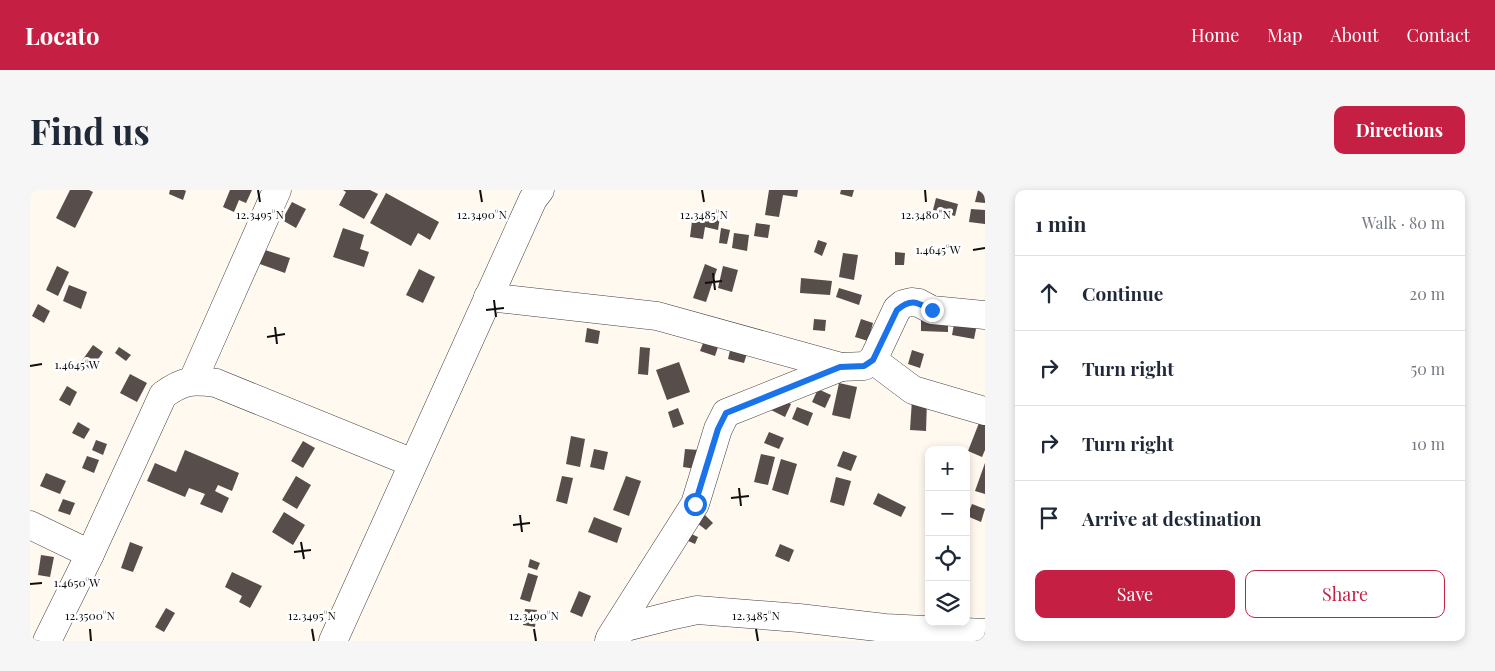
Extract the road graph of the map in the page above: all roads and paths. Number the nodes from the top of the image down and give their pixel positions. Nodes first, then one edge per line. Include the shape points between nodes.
1 (277, 190) edge
2 (534, 193) edge
3 (488, 297) junction
4 (985, 315) edge
5 (873, 360) junction
6 (840, 367) junction
7 (193, 380) junction
8 (985, 411) edge
9 (413, 463) junction
10 (30, 525) edge
11 (90, 554) junction
12 (885, 628) junction
13 (985, 633) edge
14 (47, 641) edge
15 (333, 641) edge
16 (608, 641) edge
17 (857, 641) edge

1 - 7 street
2 - 3 street
3 - 6 street via 657,316
3 - 9 street
4 - 5 street via 932,310 919,303 904,304 897,310
5 - 6 street via 864,366
5 - 8 street via 913,390
6 - 16 street via 726,413 695,504
7 - 9 street via 216,383
7 - 11 street via 163,395
9 - 15 street
10 - 11 street
11 - 14 street
12 - 13 street
12 - 16 street via 697,610 626,628
12 - 17 street

